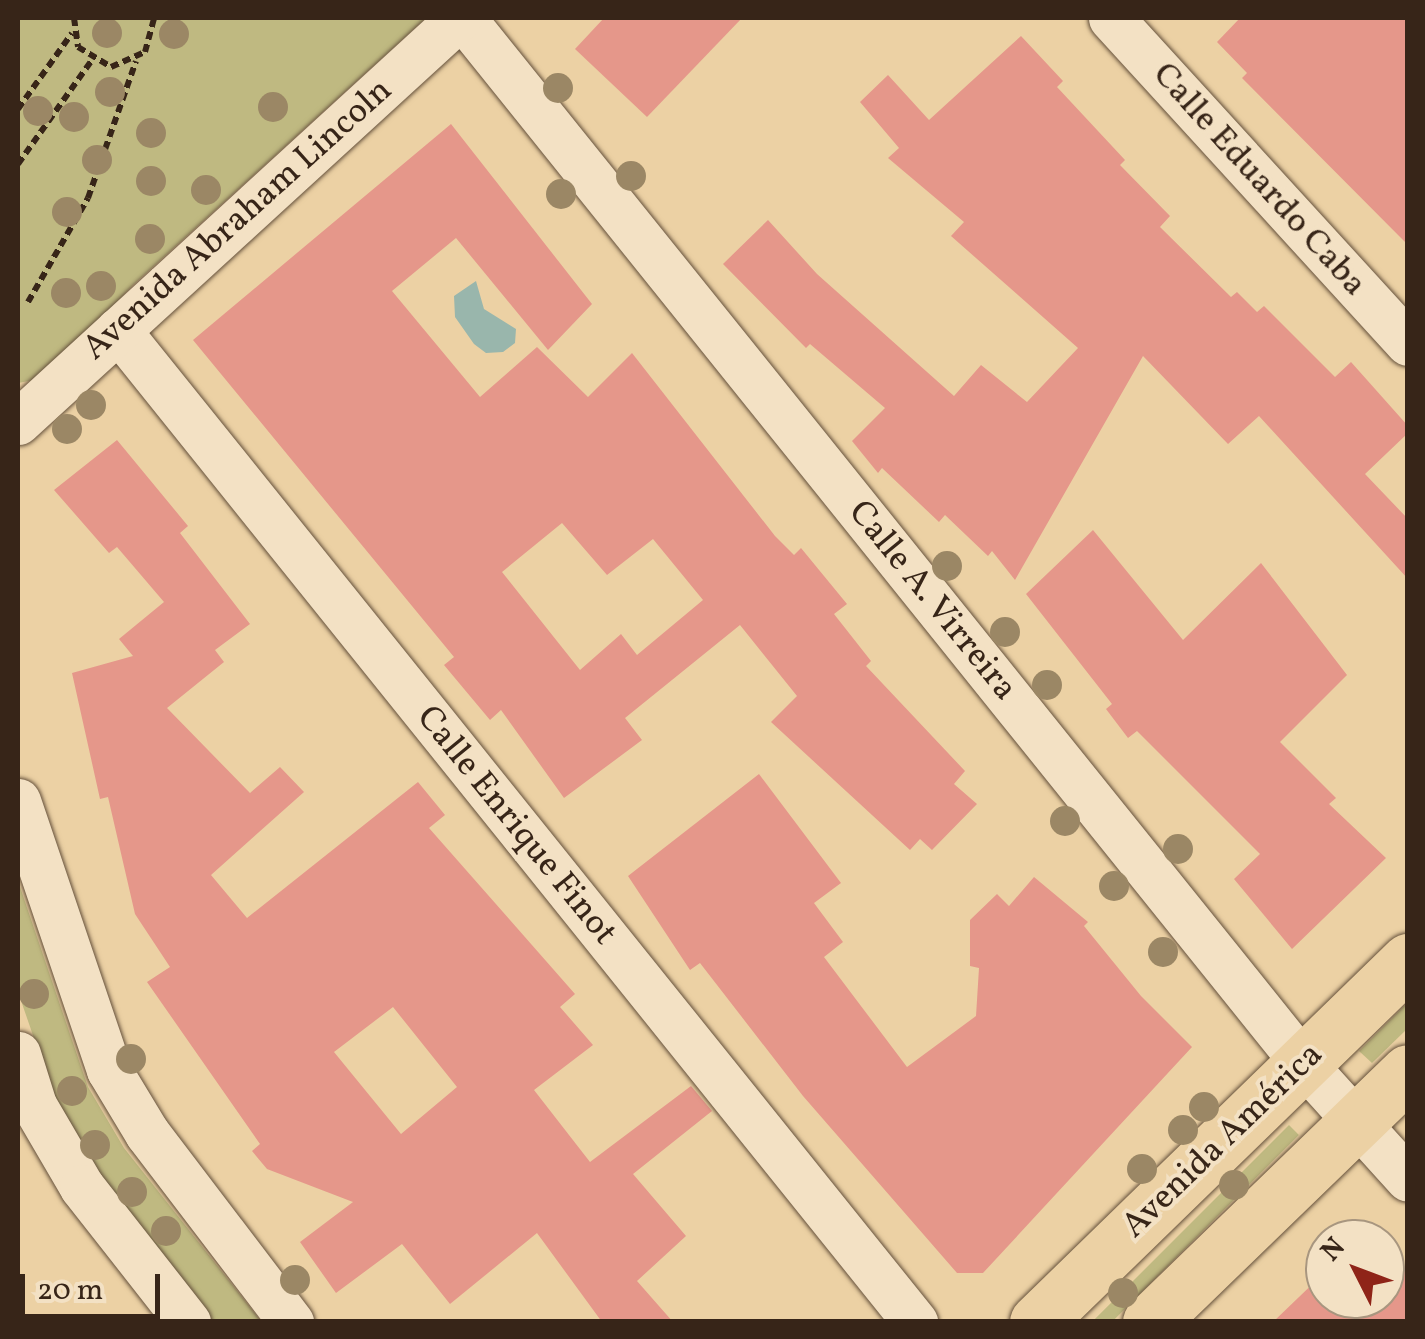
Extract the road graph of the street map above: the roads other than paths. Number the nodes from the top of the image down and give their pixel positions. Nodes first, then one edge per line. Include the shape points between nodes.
1 (461, 18) edge
2 (1111, 18) edge
3 (118, 330) junction
4 (1408, 343) edge
5 (18, 422) edge
6 (18, 801) edge
7 (1408, 961) edge
8 (18, 1054) edge
9 (1303, 1063) junction
10 (1408, 1072) edge
11 (1354, 1124) junction
12 (1408, 1178) edge
13 (188, 1322) edge
14 (292, 1322) edge
15 (915, 1322) edge
16 (1038, 1322) edge
17 (1150, 1322) edge

1 - 3 street, Avenida Abraham Lincoln
1 - 9 street, Calle A. Virreira
2 - 4 street, Calle Eduardo Caba
3 - 5 street, Avenida Abraham Lincoln
3 - 15 street, Calle Enrique Finot
6 - 14 street via 109,1070 147,1132
7 - 9 main road, Avenida América
8 - 13 street via 34,1105 82,1187
9 - 11 street, Calle A. Virreira
9 - 16 main road, Avenida América
10 - 11 main road
11 - 12 street, Calle A. Virreira
11 - 17 main road

